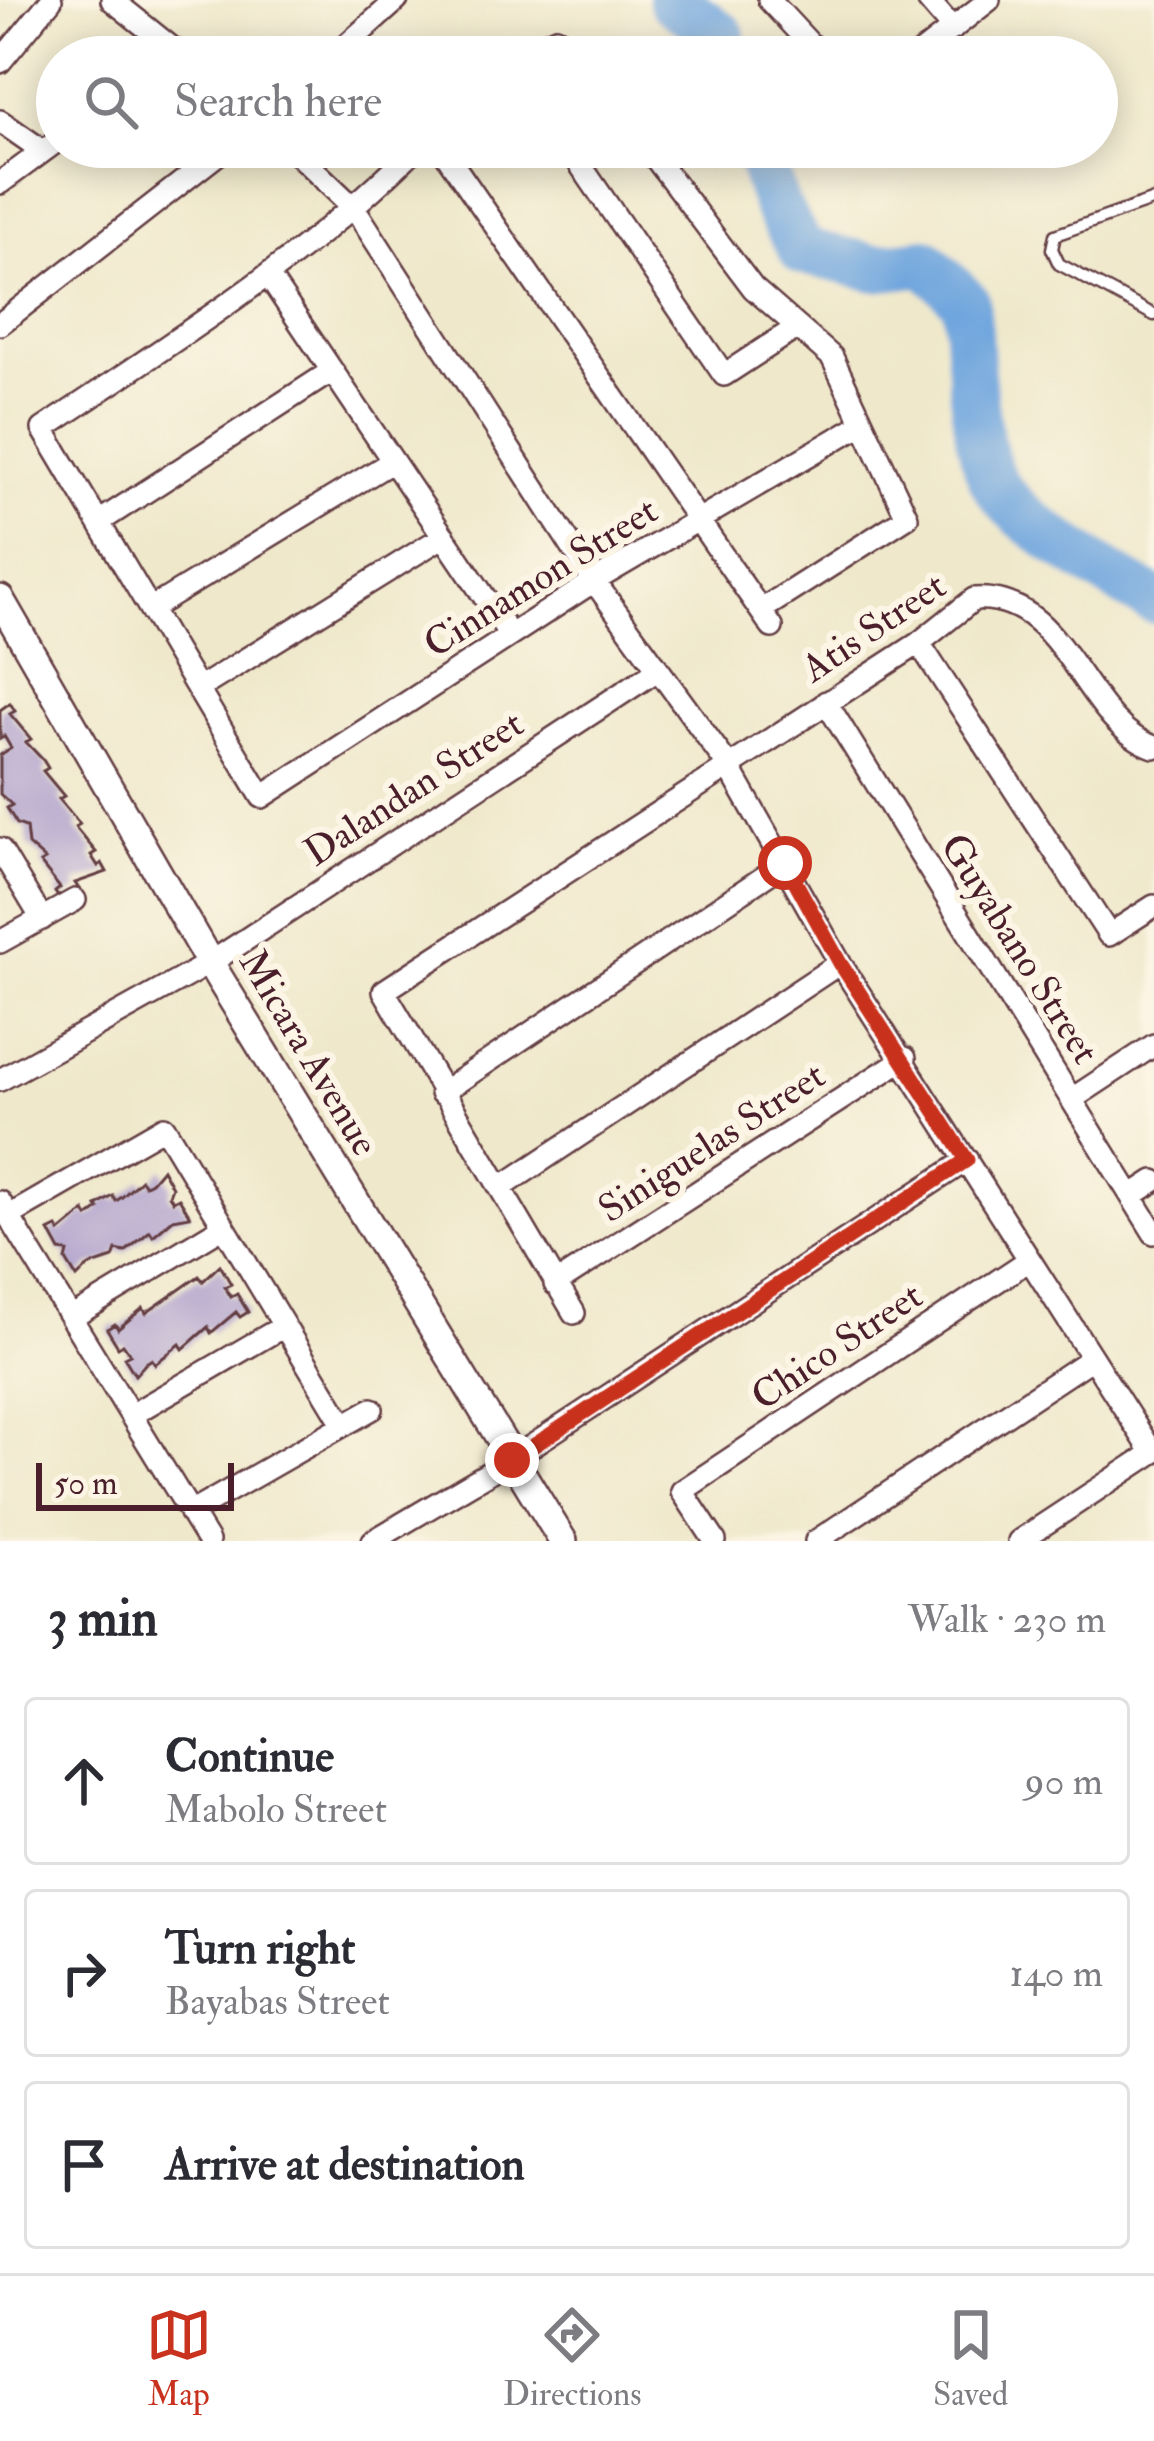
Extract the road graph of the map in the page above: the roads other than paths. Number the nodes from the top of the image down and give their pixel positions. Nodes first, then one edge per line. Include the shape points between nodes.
1 (51, 0) edge
2 (112, 0) edge
3 (397, 0) edge
4 (769, 0) edge
5 (928, 0) edge
6 (988, 0) edge
7 (953, 29) junction
8 (154, 36) edge
9 (357, 36) edge
10 (802, 36) edge
11 (944, 36) edge
12 (0, 62) edge
13 (0, 121) edge
14 (36, 139) edge
15 (36, 156) edge
16 (200, 168) edge
17 (312, 168) edge
18 (396, 168) edge
19 (455, 168) edge
20 (582, 168) edge
21 (663, 168) edge
22 (0, 183) edge
23 (1154, 200) edge
24 (356, 209) junction
25 (269, 277) junction
26 (1154, 315) edge
27 (0, 324) edge
28 (796, 328) junction
29 (332, 371) junction
30 (862, 424) junction
31 (393, 461) junction
32 (698, 520) junction
33 (99, 522) junction
34 (444, 536) junction
35 (594, 580) junction
36 (0, 599) edge
37 (150, 609) junction
38 (510, 635) junction
39 (919, 643) junction
40 (656, 671) junction
41 (198, 689) junction
42 (826, 702) junction
43 (1154, 747) edge
44 (727, 764) junction
45 (0, 849) edge
46 (785, 863) junction
47 (75, 900) dead end
48 (1154, 906) edge
49 (42, 919) junction
50 (0, 942) edge
51 (210, 963) junction
52 (840, 963) junction
53 (1154, 1045) edge
54 (905, 1058) junction
55 (0, 1080) edge
56 (441, 1093) junction
57 (1072, 1099) junction
58 (967, 1160) junction
59 (1154, 1181) edge
60 (500, 1188) junction
61 (1131, 1196) junction
62 (4, 1209) edge
63 (224, 1226) junction
64 (1154, 1233) edge
65 (1029, 1260) junction
66 (555, 1285) junction
67 (574, 1313) dead end
68 (71, 1318) junction
69 (284, 1326) junction
70 (1092, 1358) junction
71 (372, 1409) dead end
72 (131, 1415) junction
73 (344, 1425) junction
74 (1154, 1453) edge
75 (512, 1460) junction
76 (190, 1513) junction
77 (208, 1541) edge
78 (373, 1541) edge
79 (563, 1541) edge
80 (716, 1541) edge
81 (816, 1541) edge
82 (1019, 1541) edge

1 - 12 street
2 - 8 street
3 - 9 street
4 - 10 street
5 - 7 street
6 - 7 street
7 - 11 street
13 - 14 street
15 - 22 street
16 - 27 street
17 - 24 street
18 - 24 street
19 - 32 street
20 - 28 street via 724,375
21 - 28 street via 753,288
23 - 26 lane via 1055,235 1052,248 1059,264
24 - 25 street
24 - 35 street
25 - 29 street
25 - 33 street via 44,429
28 - 30 street via 832,357
29 - 31 street
29 - 33 street
30 - 32 street, Cinnamon Street
30 - 32 street via 908,517 767,618
31 - 34 street
31 - 37 street
32 - 35 street, Cinnamon Street
33 - 37 street
34 - 38 street
34 - 41 street
35 - 38 street, Cinnamon Street
35 - 40 street
36 - 51 street, Micara Avenue
37 - 41 street
38 - 41 street, Cinnamon Street via 262,797
39 - 42 street, Atis Street
39 - 43 street, Atis Street via 974,599 1008,602 1065,648 1129,739
39 - 48 street via 1109,935
40 - 44 street
40 - 51 street, Dalandan Street
42 - 44 street, Atis Street
42 - 57 street, Guyabano Street
44 - 46 street
44 - 56 street, Atis Street via 384,991
45 - 49 street
46 - 52 street
46 - 56 street
47 - 49 street
49 - 50 street
51 - 55 street, Dalandan Street
51 - 75 street, Micara Avenue
52 - 54 street
52 - 60 street
53 - 57 street
54 - 58 street
54 - 66 street, Siniguelas Street
56 - 60 street
57 - 61 street, Guyabano Street
58 - 65 street
58 - 75 street
59 - 61 street
60 - 66 street
61 - 64 street, Guyabano Street
62 - 63 street via 164,1127
62 - 68 street
63 - 68 street
63 - 69 street
65 - 70 street
65 - 80 street, Chico Street via 682,1491
66 - 67 street
68 - 72 street
69 - 72 street
69 - 73 street
70 - 74 street
70 - 81 street
71 - 73 street
72 - 76 street
73 - 76 street
74 - 82 street
75 - 78 street
75 - 79 street, Micara Avenue
76 - 77 street

